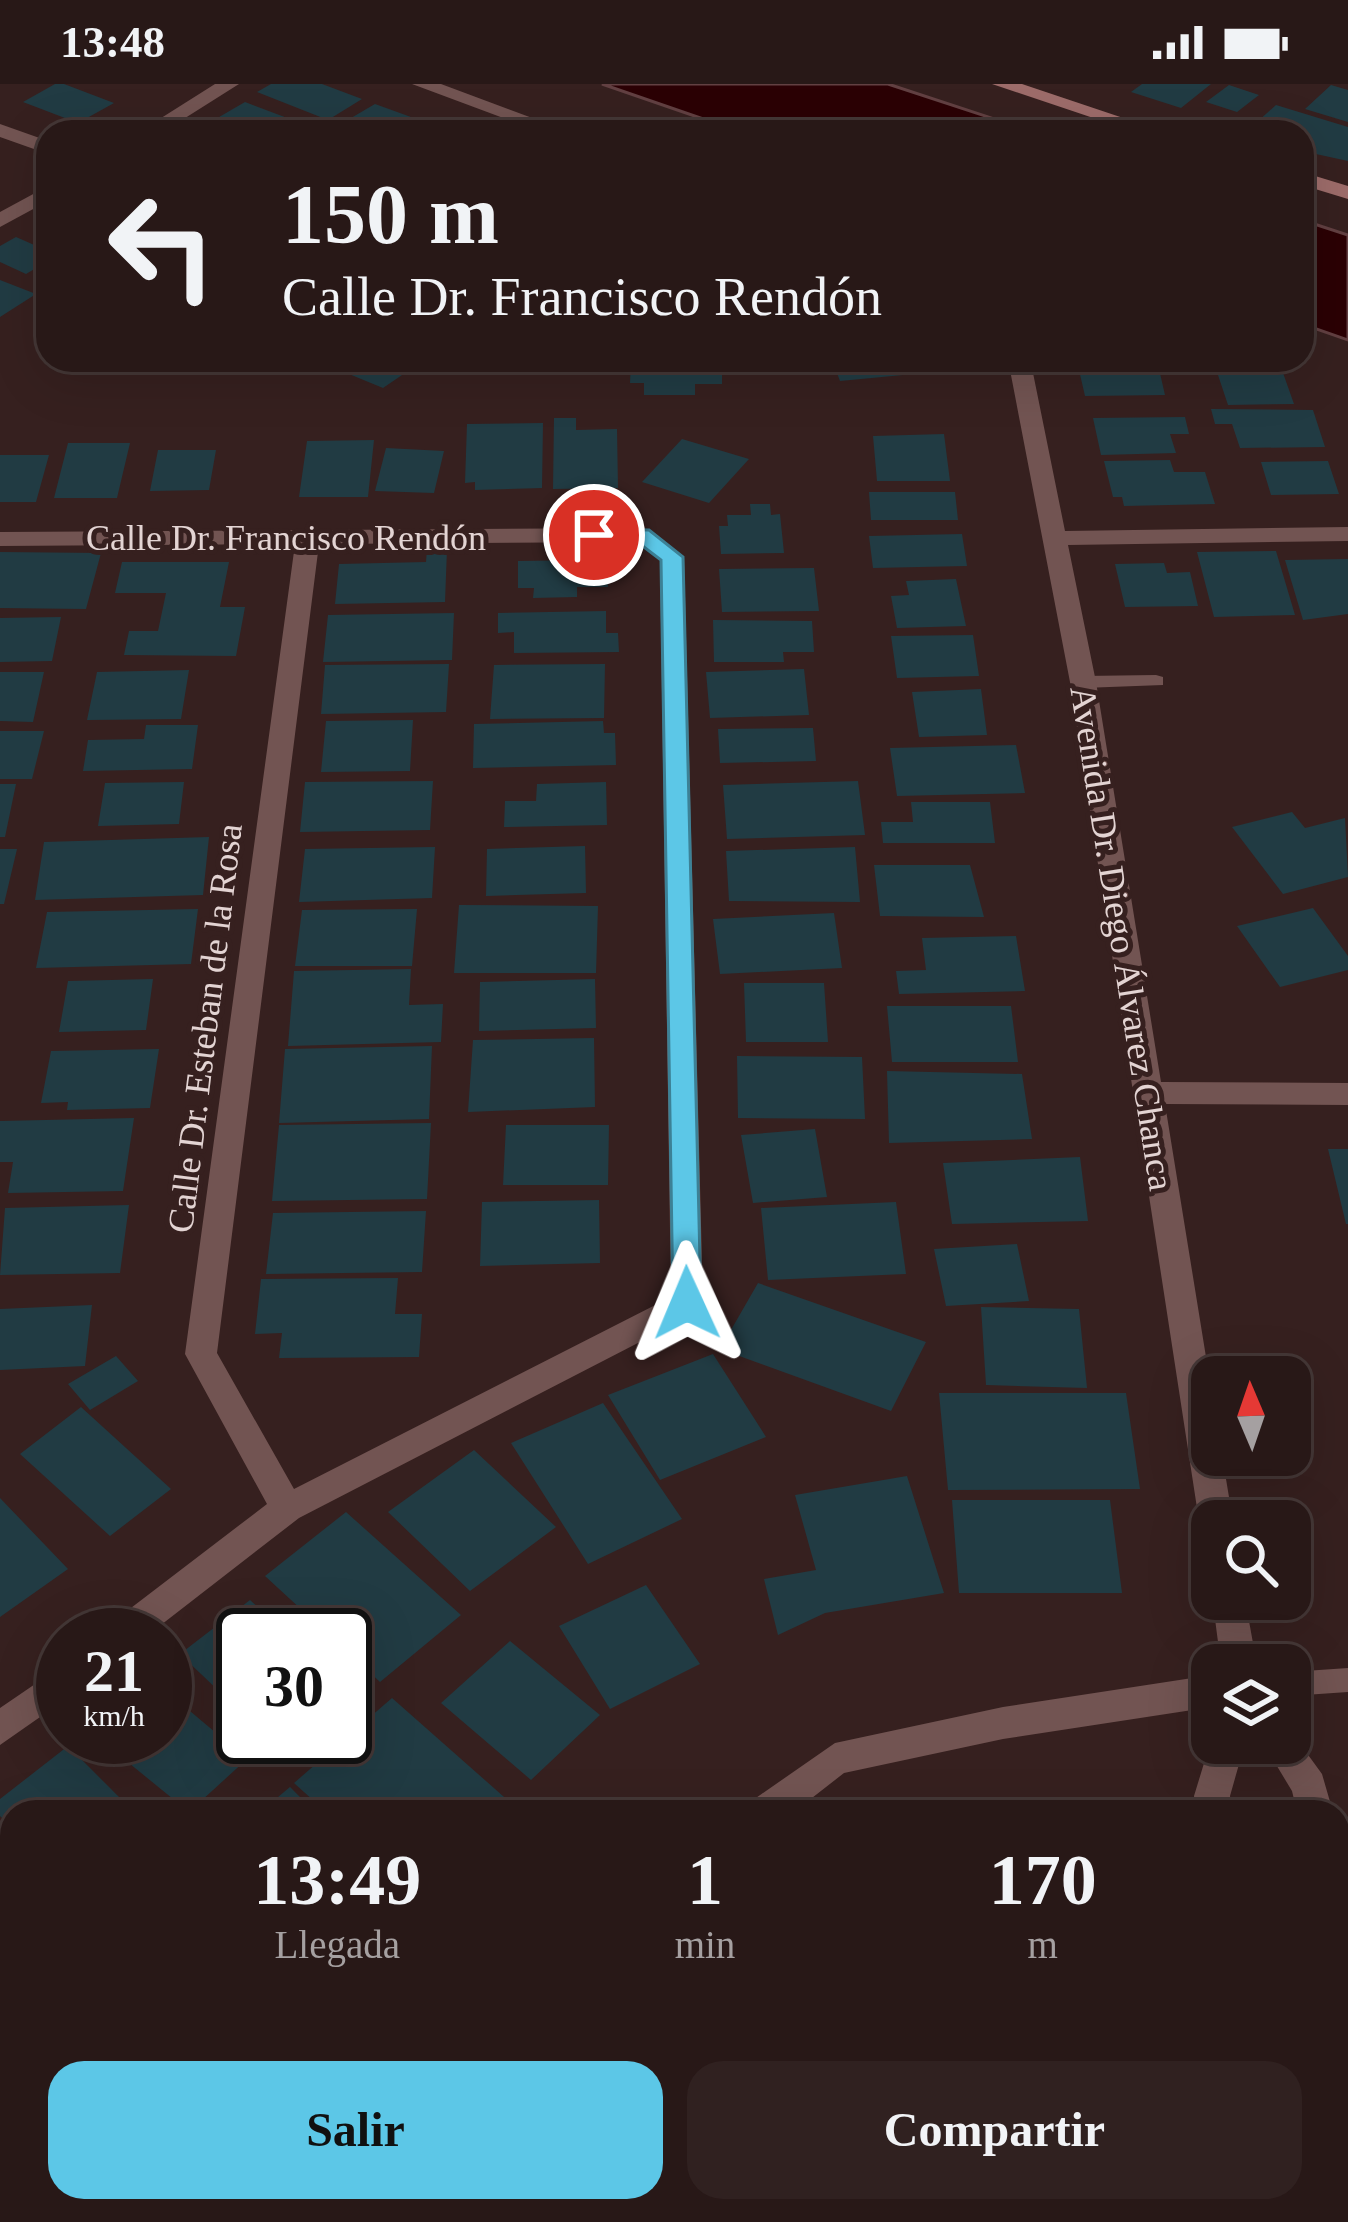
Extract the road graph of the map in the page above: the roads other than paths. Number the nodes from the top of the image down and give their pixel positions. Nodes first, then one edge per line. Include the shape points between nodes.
1 (229, 84) edge
2 (422, 84) edge
3 (1002, 84) edge
4 (169, 120) edge
5 (526, 120) edge
6 (1117, 120) edge
7 (0, 130) edge
8 (36, 144) edge
9 (1314, 182) edge
10 (1348, 193) edge
11 (36, 199) edge
12 (0, 221) edge
13 (1022, 372) edge
14 (1348, 534) edge
15 (308, 537) junction
16 (1057, 538) junction
17 (0, 539) edge
18 (1156, 681) dead end
19 (1083, 682) junction
20 (1148, 1093) junction
21 (1348, 1094) edge
22 (1213, 1500) edge
23 (286, 1508) junction
24 (157, 1608) edge
25 (1348, 1680) edge
26 (1311, 1683) edge
27 (1191, 1694) edge
28 (36, 1701) edge
29 (0, 1729) edge
30 (1221, 1764) edge
31 (1295, 1764) edge
32 (782, 1800) edge
33 (1212, 1800) edge
34 (1313, 1800) edge

1 - 4 street
2 - 5 street
3 - 6 street
7 - 8 street
9 - 10 street
11 - 12 street
13 - 16 street, Avenida Dr. Diego Álvarez Chanca
14 - 16 street
15 - 17 street, Calle Dr. Francisco Rendón
15 - 23 street, Calle Dr. Esteban de la Rosa via 201,1354
15 - 23 street, Calle Dr. Francisco Rendón via 641,535 672,557 687,1303
16 - 19 street, Avenida Dr. Diego Álvarez Chanca
18 - 19 lane
19 - 20 street, Avenida Dr. Diego Álvarez Chanca
20 - 21 street
20 - 22 street, Avenida Dr. Diego Álvarez Chanca
23 - 24 street, Calle Dr. Francisco Rendón
25 - 26 lane
27 - 32 street via 835,1759
28 - 29 street
30 - 33 street
31 - 34 street

